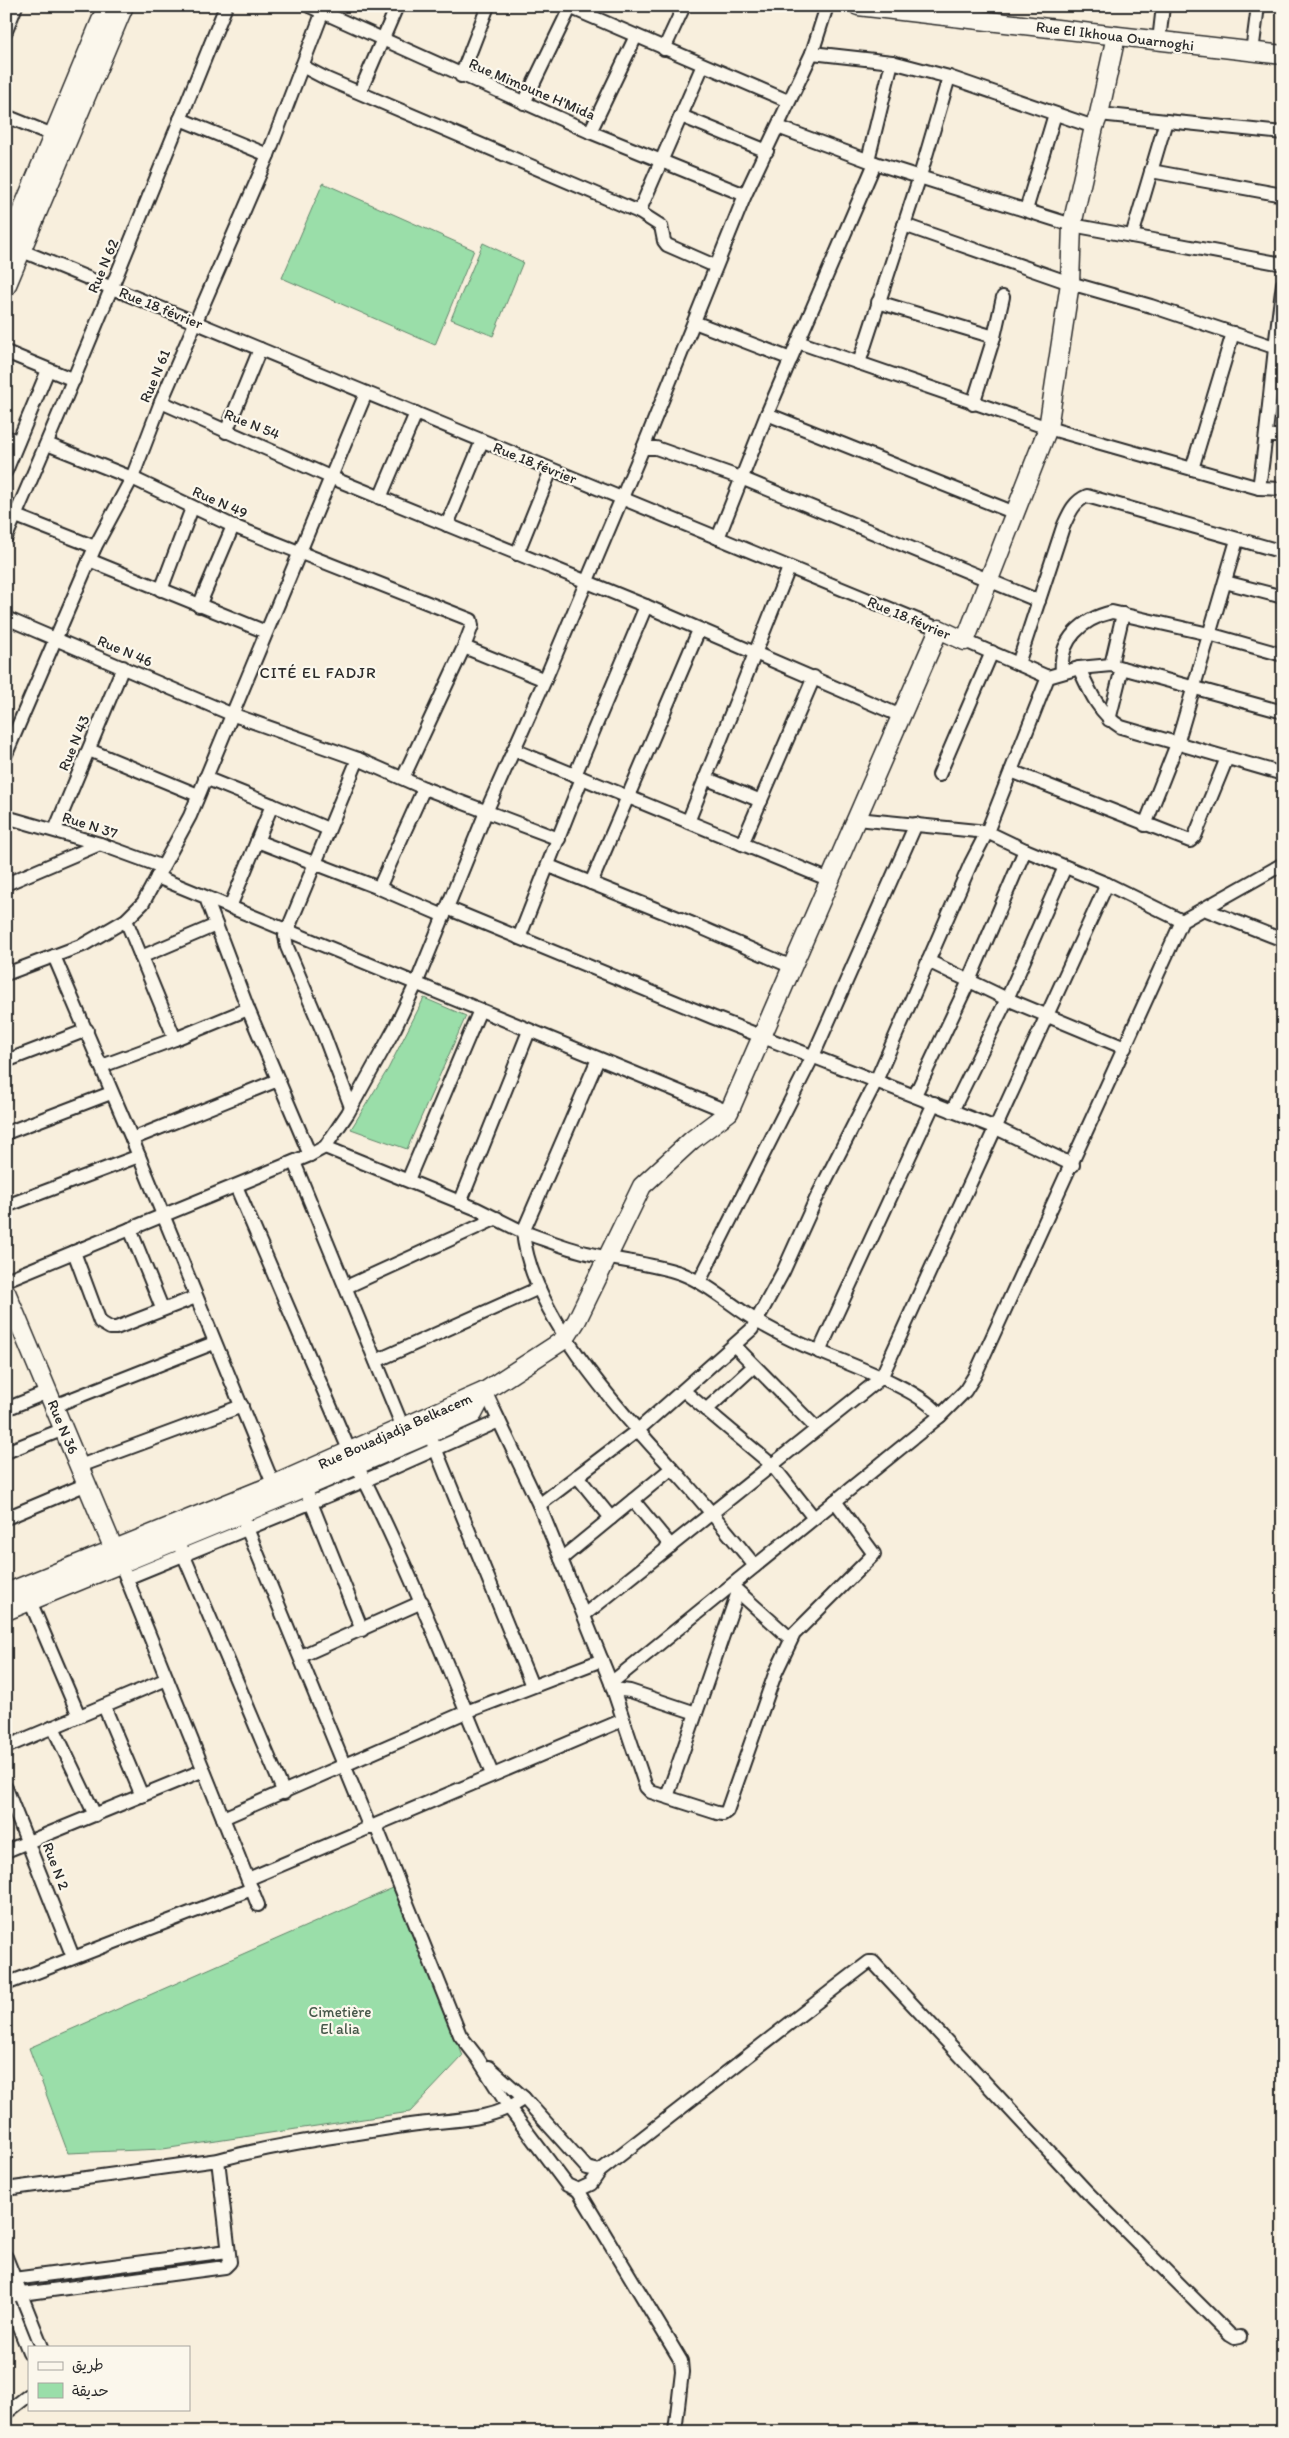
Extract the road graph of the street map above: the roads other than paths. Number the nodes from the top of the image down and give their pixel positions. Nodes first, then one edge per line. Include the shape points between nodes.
1 (16, 6) edge
2 (107, 6) edge
3 (124, 6) edge
4 (226, 6) edge
5 (309, 6) edge
6 (397, 6) edge
7 (488, 6) edge
8 (684, 6) edge
9 (827, 6) edge
10 (858, 6) edge
11 (1163, 6) edge
12 (1258, 6) edge
13 (568, 7) edge
14 (324, 9) edge
15 (6, 31) edge
16 (636, 36) junction
17 (1116, 36) junction
18 (382, 40) junction
19 (1159, 41) junction
20 (664, 49) junction
21 (1252, 52) junction
22 (812, 53) junction
23 (1283, 56) edge
24 (892, 62) junction
25 (703, 65) junction
26 (302, 66) junction
27 (461, 76) junction
28 (949, 77) junction
29 (360, 92) junction
30 (788, 101) junction
31 (524, 103) junction
32 (1055, 114) junction
33 (6, 116) edge
34 (681, 116) junction
35 (180, 119) junction
36 (1097, 120) junction
37 (1166, 121) junction
38 (778, 127) junction
39 (590, 132) junction
40 (1283, 133) edge
41 (53, 134) junction
42 (766, 151) junction
43 (268, 155) junction
44 (662, 161) junction
45 (871, 162) junction
46 (1151, 171) junction
47 (920, 176) junction
48 (745, 194) junction
49 (1283, 195) edge
50 (1026, 210) junction
51 (640, 212) junction
52 (904, 225) junction
53 (1072, 225) junction
54 (1132, 236) junction
55 (10, 247) edge
56 (1283, 264) edge
57 (716, 266) junction
58 (1070, 283) junction
59 (1283, 284) edge
60 (6, 287) edge
61 (113, 288) junction
62 (1003, 297) dead end
63 (878, 302) junction
64 (694, 322) junction
65 (195, 323) junction
66 (1233, 333) junction
67 (994, 337) junction
68 (798, 342) junction
69 (1274, 347) junction
70 (260, 349) junction
71 (6, 352) edge
72 (791, 359) junction
73 (859, 363) junction
74 (48, 370) junction
75 (74, 380) junction
76 (366, 393) junction
77 (161, 402) junction
78 (973, 404) junction
79 (416, 414) junction
80 (767, 414) junction
81 (1048, 428) junction
82 (226, 432) junction
83 (1267, 436) junction
84 (1283, 436) edge
85 (12, 439) edge
86 (482, 441) junction
87 (47, 444) junction
88 (643, 448) junction
89 (1192, 469) junction
90 (551, 470) junction
91 (6, 471) edge
92 (330, 477) junction
93 (132, 478) junction
94 (741, 478) junction
95 (1259, 488) junction
96 (1283, 489) edge
97 (380, 498) junction
98 (621, 498) junction
99 (192, 508) junction
100 (1015, 513) junction
101 (16, 516) junction
102 (447, 525) junction
103 (233, 526) junction
104 (6, 537) edge
105 (718, 538) junction
106 (1237, 540) junction
107 (95, 547) junction
108 (298, 551) junction
109 (1283, 552) edge
110 (517, 554) junction
111 (89, 560) junction
112 (789, 568) junction
113 (989, 581) junction
114 (1225, 582) junction
115 (586, 583) junction
116 (161, 590) junction
117 (1283, 597) edge
118 (1039, 601) junction
119 (199, 606) junction
120 (646, 606) junction
121 (1123, 614) junction
122 (6, 618) edge
123 (939, 629) junction
124 (699, 630) junction
125 (266, 632) junction
126 (1210, 634) junction
127 (56, 640) junction
128 (965, 641) junction
129 (464, 647) junction
130 (992, 652) junction
131 (756, 653) junction
132 (1283, 654) edge
133 (1018, 664) junction
134 (123, 667) junction
135 (1116, 667) junction
136 (1079, 668) junction
137 (1062, 671) junction
138 (814, 677) junction
139 (1048, 677) junction
140 (545, 680) junction
141 (1194, 688) junction
142 (1283, 712) edge
143 (231, 714) junction
144 (902, 716) junction
145 (1110, 720) junction
146 (1177, 744) junction
147 (89, 750) junction
148 (514, 750) junction
149 (6, 754) edge
150 (1227, 758) junction
151 (358, 759) junction
152 (1011, 771) junction
153 (1283, 774) edge
154 (940, 775) dead end
155 (579, 776) junction
156 (205, 778) junction
157 (403, 778) junction
158 (706, 778) junction
159 (424, 788) junction
160 (198, 795) junction
161 (628, 798) junction
162 (761, 801) junction
163 (272, 805) junction
164 (486, 812) junction
165 (6, 817) edge
166 (857, 818) junction
167 (688, 822) junction
168 (916, 824) junction
169 (1145, 825) junction
170 (328, 829) junction
171 (55, 830) junction
172 (987, 832) junction
173 (559, 839) junction
174 (257, 841) junction
175 (100, 844) junction
176 (742, 844) junction
177 (1025, 850) junction
178 (314, 863) junction
179 (1283, 864) edge
180 (549, 866) junction
181 (1065, 867) junction
182 (160, 872) junction
183 (830, 880) junction
184 (591, 883) junction
185 (6, 884) edge
186 (1107, 884) junction
187 (379, 888) junction
188 (206, 898) junction
189 (230, 907) junction
190 (1204, 909) junction
191 (446, 912) junction
192 (126, 920) junction
193 (1182, 921) junction
194 (216, 925) junction
195 (286, 929) junction
196 (519, 938) junction
197 (1283, 940) edge
198 (54, 956) junction
199 (141, 957) junction
200 (928, 961) junction
201 (792, 967) junction
202 (6, 974) edge
203 (969, 981) junction
204 (416, 984) junction
205 (1007, 999) junction
206 (248, 1009) junction
207 (480, 1010) junction
208 (1047, 1014) junction
209 (87, 1030) junction
210 (529, 1031) junction
211 (762, 1036) junction
212 (175, 1040) junction
213 (1125, 1048) junction
214 (813, 1056) junction
215 (598, 1059) junction
216 (6, 1061) edge
217 (102, 1066) junction
218 (278, 1080) junction
219 (876, 1081) junction
220 (111, 1092) junction
221 (916, 1095) junction
222 (934, 1102) junction
223 (351, 1107) junction
224 (952, 1111) junction
225 (729, 1112) junction
226 (996, 1128) junction
227 (6, 1133) edge
228 (132, 1139) junction
229 (326, 1147) junction
230 (310, 1155) junction
231 (139, 1156) junction
232 (294, 1162) junction
233 (1073, 1165) junction
234 (408, 1180) junction
235 (236, 1186) junction
236 (460, 1203) junction
237 (6, 1206) edge
238 (164, 1217) junction
239 (497, 1218) junction
240 (130, 1228) junction
241 (523, 1232) junction
242 (74, 1252) junction
243 (607, 1258) junction
244 (6, 1280) edge
245 (699, 1282) junction
246 (346, 1287) junction
247 (539, 1288) junction
248 (6, 1292) edge
249 (196, 1297) junction
250 (162, 1308) junction
251 (757, 1321) junction
252 (565, 1339) junction
253 (214, 1343) junction
254 (735, 1346) junction
255 (820, 1352) junction
256 (376, 1361) junction
257 (754, 1366) junction
258 (881, 1378) junction
259 (485, 1391) junction
260 (684, 1391) junction
261 (51, 1399) junction
262 (242, 1406) junction
263 (6, 1409) edge
264 (706, 1410) junction
265 (940, 1416) junction
266 (499, 1421) junction
267 (64, 1429) junction
268 (816, 1429) junction
269 (638, 1430) junction
270 (406, 1435) junction
271 (429, 1435) junction
272 (6, 1452) edge
273 (353, 1458) junction
274 (772, 1465) junction
275 (80, 1466) junction
276 (672, 1468) junction
277 (577, 1476) junction
278 (366, 1480) junction
279 (87, 1484) junction
280 (276, 1492) junction
281 (308, 1495) junction
282 (633, 1500) junction
283 (835, 1501) junction
284 (539, 1505) junction
285 (712, 1513) junction
286 (6, 1518) edge
287 (611, 1518) junction
288 (814, 1518) junction
289 (244, 1521) junction
290 (671, 1546) junction
291 (181, 1548) junction
292 (562, 1559) junction
293 (120, 1563) junction
294 (755, 1566) junction
295 (735, 1588) junction
296 (6, 1593) edge
297 (30, 1601) junction
298 (422, 1602) junction
299 (6, 1611) edge
300 (584, 1615) junction
301 (362, 1630) junction
302 (791, 1639) junction
303 (301, 1656) junction
304 (602, 1660) junction
305 (167, 1679) junction
306 (532, 1686) junction
307 (612, 1686) junction
308 (104, 1706) junction
309 (466, 1712) junction
310 (696, 1713) junction
311 (79, 1716) junction
312 (623, 1720) junction
313 (53, 1727) junction
314 (6, 1747) edge
315 (345, 1765) junction
316 (204, 1770) junction
317 (492, 1774) junction
318 (6, 1788) edge
319 (284, 1792) junction
320 (142, 1796) junction
321 (667, 1797) junction
322 (95, 1815) junction
323 (223, 1818) junction
324 (373, 1827) junction
325 (29, 1842) junction
326 (6, 1851) edge
327 (250, 1884) junction
328 (258, 1905) dead end
329 (73, 1958) junction
330 (6, 1984) edge
331 (478, 2057) junction
332 (524, 2098) junction
333 (510, 2109) junction
334 (218, 2160) junction
335 (600, 2171) junction
336 (6, 2189) edge
337 (578, 2190) junction
338 (228, 2251) junction
339 (6, 2257) edge
340 (11, 2279) edge
341 (22, 2294) junction
342 (6, 2296) edge
343 (1240, 2337) dead end
344 (42, 2346) edge
345 (28, 2350) edge
346 (28, 2396) edge
347 (6, 2413) edge
348 (675, 2432) edge

1 - 15 street
2 - 41 street
3 - 55 street
4 - 35 street, Rue N 62
5 - 14 street, Rue Mimoune H'Mida
6 - 18 street
7 - 27 street
8 - 20 street
9 - 22 street
10 - 17 street, Rue EI Ikhoua Ouarnoghi
11 - 19 street
12 - 21 street
13 - 16 street
13 - 31 street
14 - 18 street, Rue Mimoune H'Mida
14 - 26 street, Rue N 61
16 - 20 street
16 - 39 street
17 - 19 street, Rue EI Ikhoua Ouarnoghi
17 - 36 street
18 - 27 street, Rue Mimoune H'Mida
18 - 29 street
19 - 21 street, Rue EI Ikhoua Ouarnoghi
20 - 25 street
21 - 23 street, Rue EI Ikhoua Ouarnoghi
22 - 24 street
22 - 30 street
24 - 28 street
24 - 45 street
25 - 30 street
25 - 34 street
26 - 29 street
26 - 43 street, Rue N 61
27 - 31 street, Rue Mimoune H'Mida
28 - 32 street
28 - 47 street
29 - 51 street
30 - 38 street
31 - 39 street, Rue Mimoune H'Mida
32 - 36 street
32 - 50 street
33 - 41 street
34 - 42 street
34 - 44 street
35 - 43 street
35 - 61 street, Rue N 62
36 - 37 street
36 - 53 street
37 - 40 street
37 - 46 street
38 - 42 street
38 - 45 street
39 - 44 street, Rue Mimoune H'Mida
41 - 55 street
42 - 48 street
43 - 65 street, Rue N 61
44 - 48 street, Rue Mimoune H'Mida
44 - 51 street
45 - 47 street
45 - 68 street
46 - 49 street
46 - 54 street
47 - 50 street
47 - 52 street
48 - 57 street
50 - 53 street
51 - 57 street via 661,226 667,245
52 - 58 street
52 - 63 street
53 - 54 street
53 - 58 street
54 - 56 street
55 - 60 street
55 - 61 street, Rue 18 février
57 - 64 street
58 - 66 street
58 - 81 street
59 - 69 street
61 - 65 street, Rue 18 février
61 - 75 street, Rue N 62
62 - 67 street
63 - 67 street
63 - 73 street
64 - 72 street
64 - 88 street
65 - 70 street, Rue 18 février
65 - 77 street, Rue N 61
66 - 69 street
66 - 89 street
67 - 78 street
68 - 72 street
68 - 73 street
69 - 83 street
70 - 76 street, Rue 18 février
70 - 82 street
71 - 74 street
72 - 80 street
73 - 78 street
74 - 75 street
74 - 85 street
75 - 87 street, Rue N 62
76 - 79 street, Rue 18 février
76 - 92 street
77 - 82 street, Rue N 54
77 - 93 street, Rue N 61
78 - 81 street
79 - 86 street, Rue 18 février
79 - 97 street
80 - 94 street
80 - 100 street
81 - 89 street
81 - 100 street
82 - 92 street, Rue N 54
83 - 84 street
83 - 95 street
85 - 91 street
86 - 90 street, Rue 18 février
86 - 102 street
87 - 93 street, Rue N 49
87 - 101 street, Rue N 62
88 - 94 street via 656,448
88 - 98 street
89 - 95 street
90 - 98 street, Rue 18 février
90 - 110 street
92 - 97 street, Rue N 54
92 - 108 street
93 - 99 street, Rue N 49
93 - 107 street, Rue N 61
94 - 105 street
94 - 113 street
95 - 96 street
97 - 102 street, Rue N 54
98 - 105 street, Rue 18 février
98 - 115 street
99 - 103 street, Rue N 49
99 - 116 street
100 - 113 street
101 - 104 street, Rue N 62
101 - 107 street
102 - 110 street, Rue N 54
103 - 108 street, Rue N 49
103 - 119 street
105 - 112 street, Rue 18 février
106 - 109 street
106 - 114 street
106 - 118 street via 1087,496 1079,499 1070,510
107 - 111 street, Rue N 61
108 - 125 street
108 - 129 street, Rue N 49 via 469,619 472,626
110 - 115 street, Rue N 54
111 - 116 street
111 - 127 street, Rue N 61
112 - 123 street, Rue 18 février
112 - 131 street
113 - 118 street
113 - 128 street
114 - 117 street
114 - 126 street
115 - 120 street, Rue N 54
115 - 140 street
116 - 119 street
118 - 133 street
119 - 125 street
120 - 124 street, Rue N 54
120 - 155 street
121 - 126 street
121 - 135 street
121 - 137 street via 1100,615 1084,624 1069,639 1063,651
122 - 127 street, Rue N 46
123 - 128 street, Rue 18 février
123 - 144 street
124 - 131 street, Rue N 54
124 - 161 street
125 - 143 street
126 - 132 street
126 - 141 street
127 - 134 street, Rue N 46
127 - 149 street, Rue N 61
128 - 130 street, Rue 18 février
129 - 140 street
129 - 157 street, Rue N 49
130 - 133 street, Rue 18 février
130 - 154 street
131 - 138 street, Rue N 54
131 - 158 street
133 - 139 street, Rue 18 février
134 - 143 street, Rue N 46
134 - 147 street, Rue N 43
135 - 136 street
135 - 141 street
135 - 145 street
136 - 137 street
136 - 145 street
137 - 139 street
138 - 144 street, Rue N 54
138 - 162 street
139 - 152 street
140 - 148 street
141 - 142 street
141 - 146 street
143 - 151 street, Rue N 46
143 - 156 street
144 - 166 street
145 - 146 street via 1121,727
146 - 150 street
146 - 169 street
147 - 160 street
147 - 171 street, Rue N 43
148 - 155 street
148 - 164 street
150 - 153 street
150 - 169 street via 1193,840 1185,841
151 - 157 street, Rue N 46
151 - 170 street
152 - 169 street
152 - 172 street
155 - 161 street
155 - 173 street
156 - 160 street
156 - 163 street
157 - 159 street, Rue N 46
158 - 162 street
158 - 167 street
159 - 164 street, Rue N 46
159 - 187 street
160 - 182 street
161 - 167 street
161 - 184 street
162 - 176 street
163 - 170 street
163 - 174 street
164 - 173 street, Rue N 46
164 - 191 street
165 - 171 street, Rue N 37
166 - 168 street
166 - 183 street
167 - 176 street
168 - 172 street
168 - 214 street
170 - 178 street
171 - 175 street, Rue N 37
172 - 177 street
172 - 200 street
173 - 180 street
174 - 178 street
174 - 189 street
175 - 182 street, Rue N 37
175 - 185 street
176 - 183 street
177 - 181 street
177 - 203 street
178 - 187 street
178 - 195 street
179 - 190 street
180 - 184 street
180 - 196 street
181 - 186 street
181 - 205 street
182 - 188 street, Rue N 37
182 - 192 street via 143,903
183 - 201 street
184 - 201 street
186 - 193 street
186 - 208 street
187 - 191 street
188 - 189 street, Rue N 37
188 - 194 street
189 - 195 street, Rue N 37
190 - 193 street
190 - 197 street
191 - 196 street
191 - 204 street
192 - 198 street via 83,945
192 - 199 street
193 - 213 street
194 - 199 street
194 - 206 street
195 - 204 street, Rue N 37
195 - 223 street via 287,948
196 - 211 street
198 - 202 street
198 - 209 street
199 - 212 street
200 - 203 street
200 - 219 street
201 - 211 street
203 - 205 street
203 - 221 street
204 - 207 street, Rue N 37
204 - 223 street via 396,1028
205 - 208 street
205 - 224 street
206 - 212 street
206 - 218 street
207 - 210 street, Rue N 37
207 - 234 street
208 - 213 street
208 - 226 street
209 - 216 street
209 - 217 street
210 - 215 street, Rue N 37
210 - 236 street
211 - 214 street
211 - 225 street
212 - 217 street
213 - 233 street
214 - 219 street
214 - 245 street
215 - 225 street, Rue N 37
215 - 241 street
217 - 220 street
218 - 228 street
218 - 230 street
219 - 221 street
219 - 251 street
220 - 227 street
220 - 228 street
221 - 222 street
222 - 224 street
222 - 255 street
223 - 229 street
224 - 226 street
225 - 243 street via 692,1140 642,1186
226 - 233 street
226 - 258 street
228 - 231 street
229 - 230 street
229 - 234 street
230 - 232 street
231 - 237 street
231 - 238 street
232 - 235 street
232 - 246 street
233 - 265 street via 975,1374 965,1391
234 - 236 street
235 - 238 street
235 - 273 street
236 - 239 street
238 - 240 street
238 - 249 street
239 - 241 street
239 - 246 street
240 - 242 street
240 - 250 street
241 - 243 street
241 - 247 street via 524,1250
242 - 244 street
242 - 250 street via 100,1322 105,1327 126,1324
243 - 245 street via 679,1273
243 - 252 street
245 - 251 street
246 - 256 street
247 - 252 street
247 - 256 street
248 - 261 street, Rue N 36
249 - 250 street
249 - 253 street
251 - 254 street
251 - 255 street
252 - 259 street, Rue Bouadjadja Belkacem
252 - 269 street
253 - 261 street
253 - 262 street
254 - 257 street
254 - 260 street
255 - 258 street
256 - 270 street
257 - 264 street
257 - 268 street
258 - 265 street via 930,1405
258 - 268 street
259 - 266 street
259 - 271 street, Rue Bouadjadja Belkacem
260 - 264 street
260 - 269 street
261 - 263 street
261 - 267 street, Rue N 36
262 - 275 street
262 - 280 street
264 - 274 street
265 - 283 street
266 - 271 street
266 - 284 street
267 - 272 street
267 - 275 street, Rue N 36
268 - 274 street
269 - 276 street
269 - 277 street
270 - 271 street, Rue Bouadjadja Belkacem
270 - 273 street, Rue Bouadjadja Belkacem
271 - 278 street
271 - 306 street
273 - 278 street
273 - 280 street, Rue Bouadjadja Belkacem
273 - 281 street, Rue Bouadjadja Belkacem
274 - 285 street
274 - 288 street
275 - 279 street, Rue N 36
276 - 282 street
276 - 285 street
277 - 284 street
277 - 287 street
278 - 281 street
278 - 298 street
279 - 286 street
279 - 293 street, Rue N 36
280 - 281 street, Rue Bouadjadja Belkacem
280 - 289 street, Rue Bouadjadja Belkacem
280 - 293 street, Rue Bouadjadja Belkacem
281 - 289 street
281 - 301 street
282 - 287 street
282 - 290 street
283 - 288 street
283 - 302 street via 874,1554 823,1602
284 - 292 street
285 - 290 street
285 - 294 street
287 - 292 street
288 - 294 street
289 - 291 street, Rue Bouadjadja Belkacem
289 - 303 street via 283,1620
290 - 300 street
291 - 293 street, Rue Bouadjadja Belkacem
291 - 319 street
292 - 300 street
293 - 296 street, Rue Bouadjadja Belkacem
293 - 297 street, Rue Bouadjadja Belkacem
293 - 305 street
294 - 295 street
295 - 302 street
295 - 307 street
295 - 310 street
297 - 299 street, Rue Bouadjadja Belkacem
297 - 311 street
298 - 301 street
298 - 309 street
300 - 304 street
301 - 303 street
302 - 321 street via 775,1674 727,1811 716,1813
303 - 315 street
304 - 306 street
304 - 307 street
305 - 308 street
305 - 316 street
306 - 309 street
307 - 310 street
307 - 312 street
308 - 311 street
308 - 320 street
309 - 315 street
309 - 317 street
310 - 321 street
311 - 313 street
312 - 317 street
312 - 321 street via 646,1788
313 - 314 street
313 - 322 street
315 - 319 street
315 - 324 street
316 - 320 street
316 - 323 street
317 - 324 street
318 - 325 street, Rue N 2
319 - 323 street
320 - 322 street
322 - 325 street
323 - 327 street
324 - 327 street
324 - 331 street via 460,2035
325 - 326 street
325 - 329 street, Rue N 2
327 - 328 street
327 - 329 street
329 - 330 street
331 - 332 street
331 - 333 street
332 - 333 street
332 - 335 street via 587,2168
333 - 334 street via 488,2116 403,2126
333 - 337 street via 567,2185
334 - 336 street
334 - 338 street
335 - 337 street via 592,2184
335 - 343 street via 873,1962 1088,2193 1230,2335
337 - 348 street via 681,2361
338 - 340 street
338 - 341 street via 230,2262 224,2267
339 - 340 street
340 - 341 street
341 - 342 street
341 - 344 street
342 - 345 street
346 - 347 street

